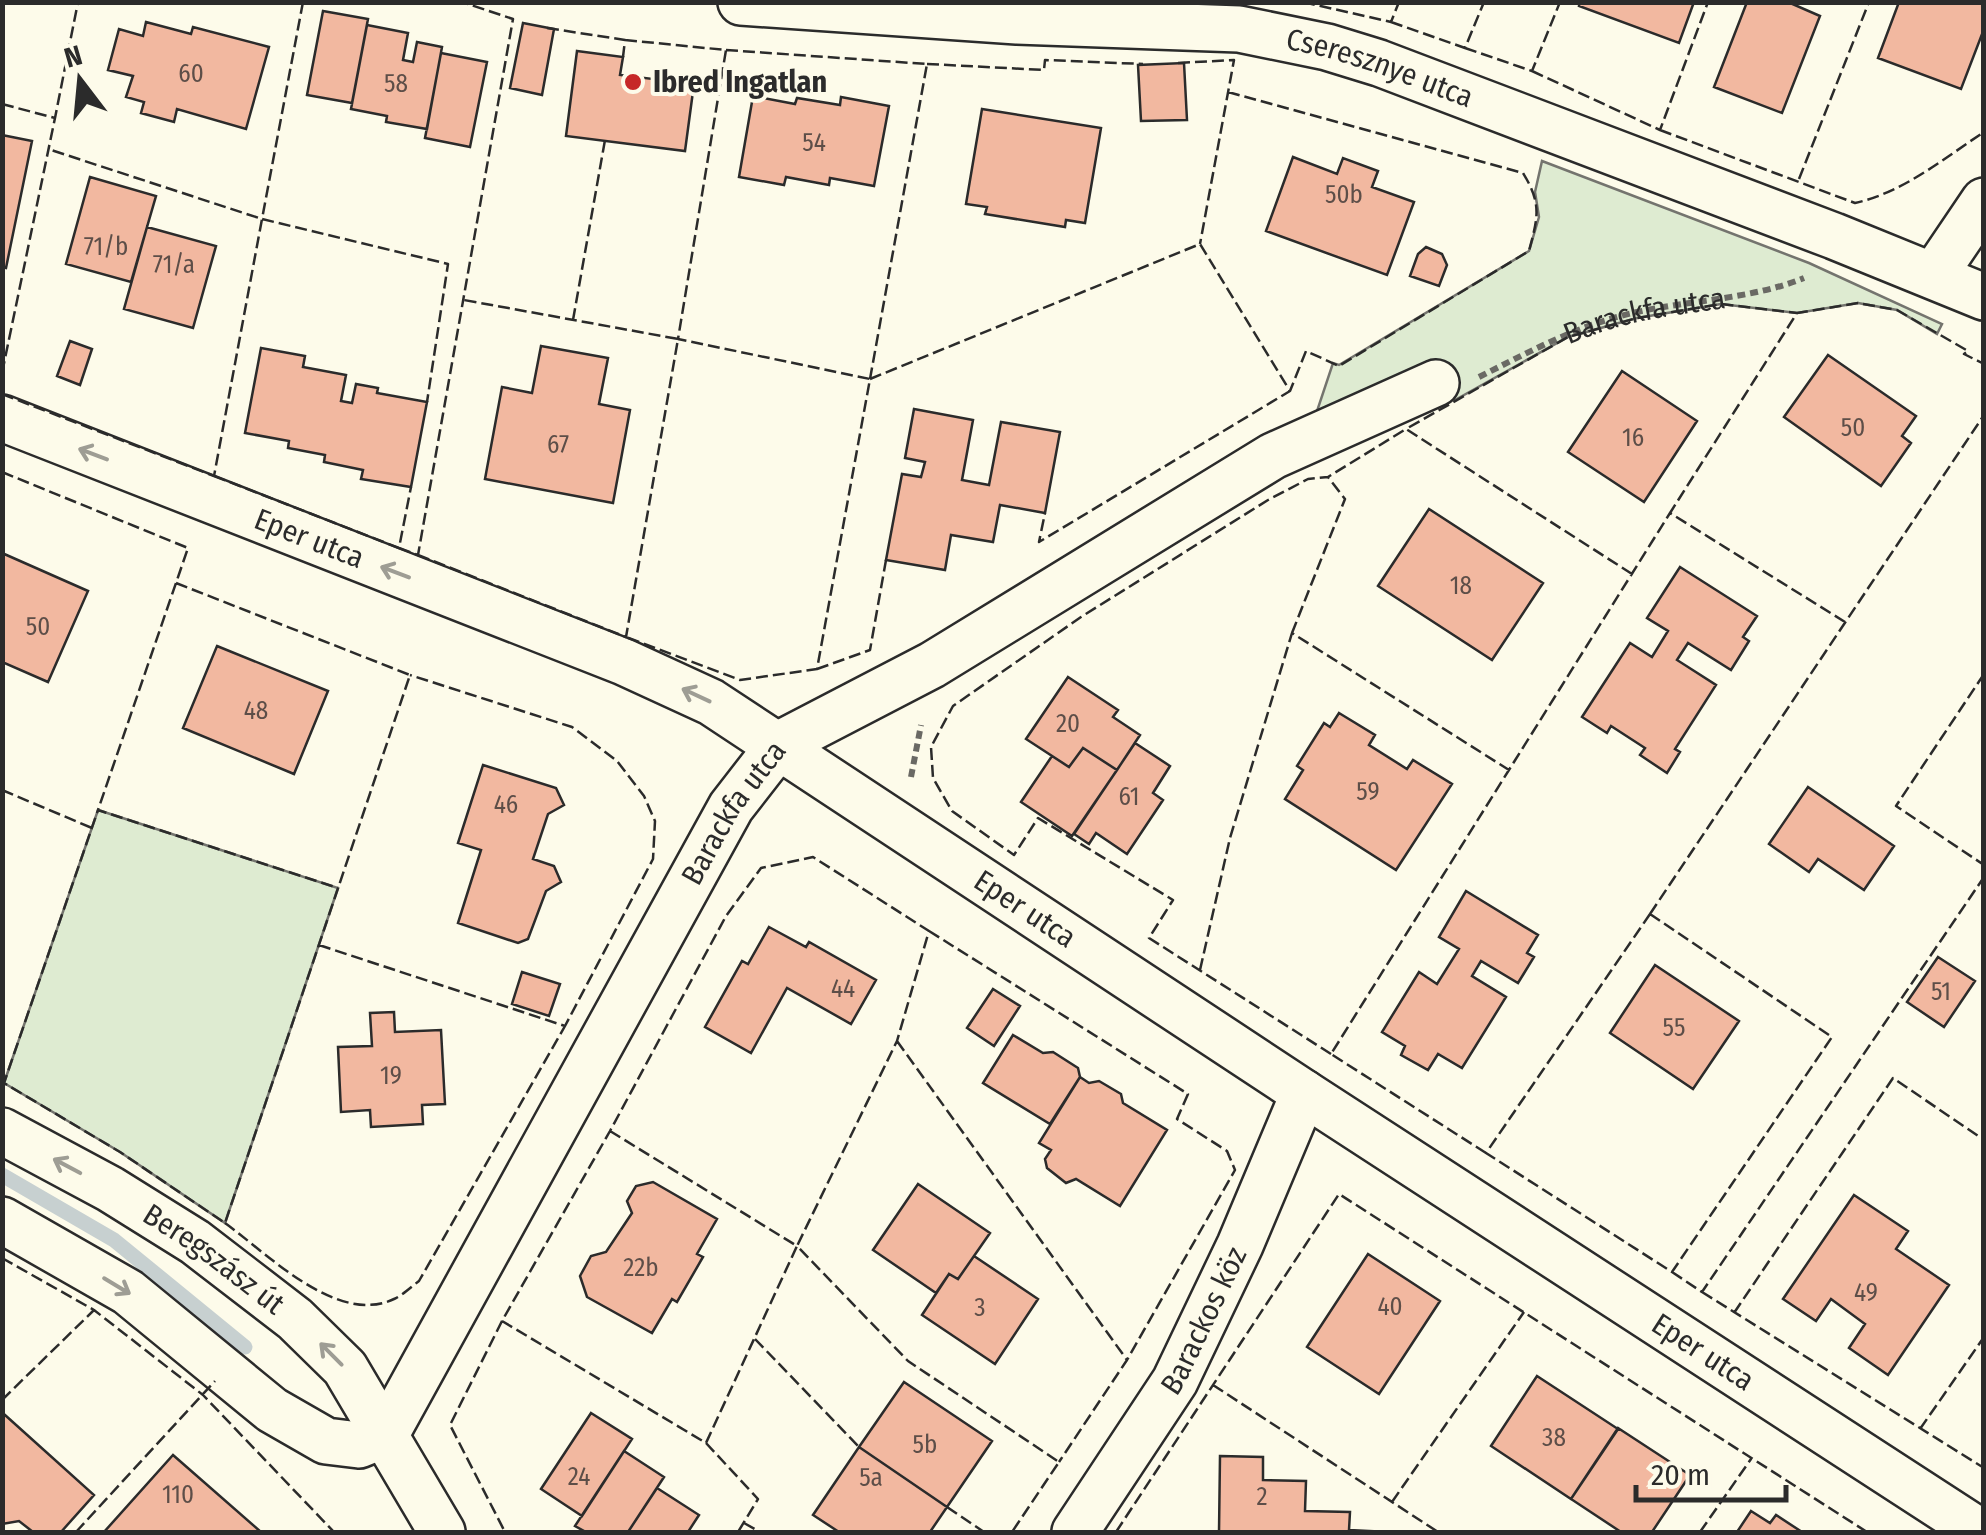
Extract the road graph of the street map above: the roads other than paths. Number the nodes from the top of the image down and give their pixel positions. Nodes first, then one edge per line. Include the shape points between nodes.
1 (740, 2) edge
2 (1984, 201) edge
3 (1934, 276) junction
4 (1984, 298) edge
5 (1450, 384) road end
6 (2, 418) edge
7 (780, 744) junction
8 (1304, 1094) junction
9 (2, 1131) edge
10 (2, 1220) edge
11 (386, 1434) junction
12 (442, 1532) edge
13 (1075, 1532) edge
14 (1980, 1532) edge

1 - 3 street, Cseresznye utca via 1239,28 1327,47
2 - 3 street
3 - 4 street, Cseresznye utca
5 - 7 street, Barackfa utca via 1274,456 932,665
7 -> 6 street, Eper utca via 711,702 624,662
7 - 8 street, Eper utca
7 - 11 street, Barackfa utca via 732,807
8 - 13 street, Barackos köz via 1175,1382
8 - 14 street, Eper utca
11 -> 9 street, Beregszász út via 345,1368 295,1319 195,1242
10 -> 11 street via 128,1292 272,1410 326,1441 359,1445
11 - 12 street, Beregszász út

